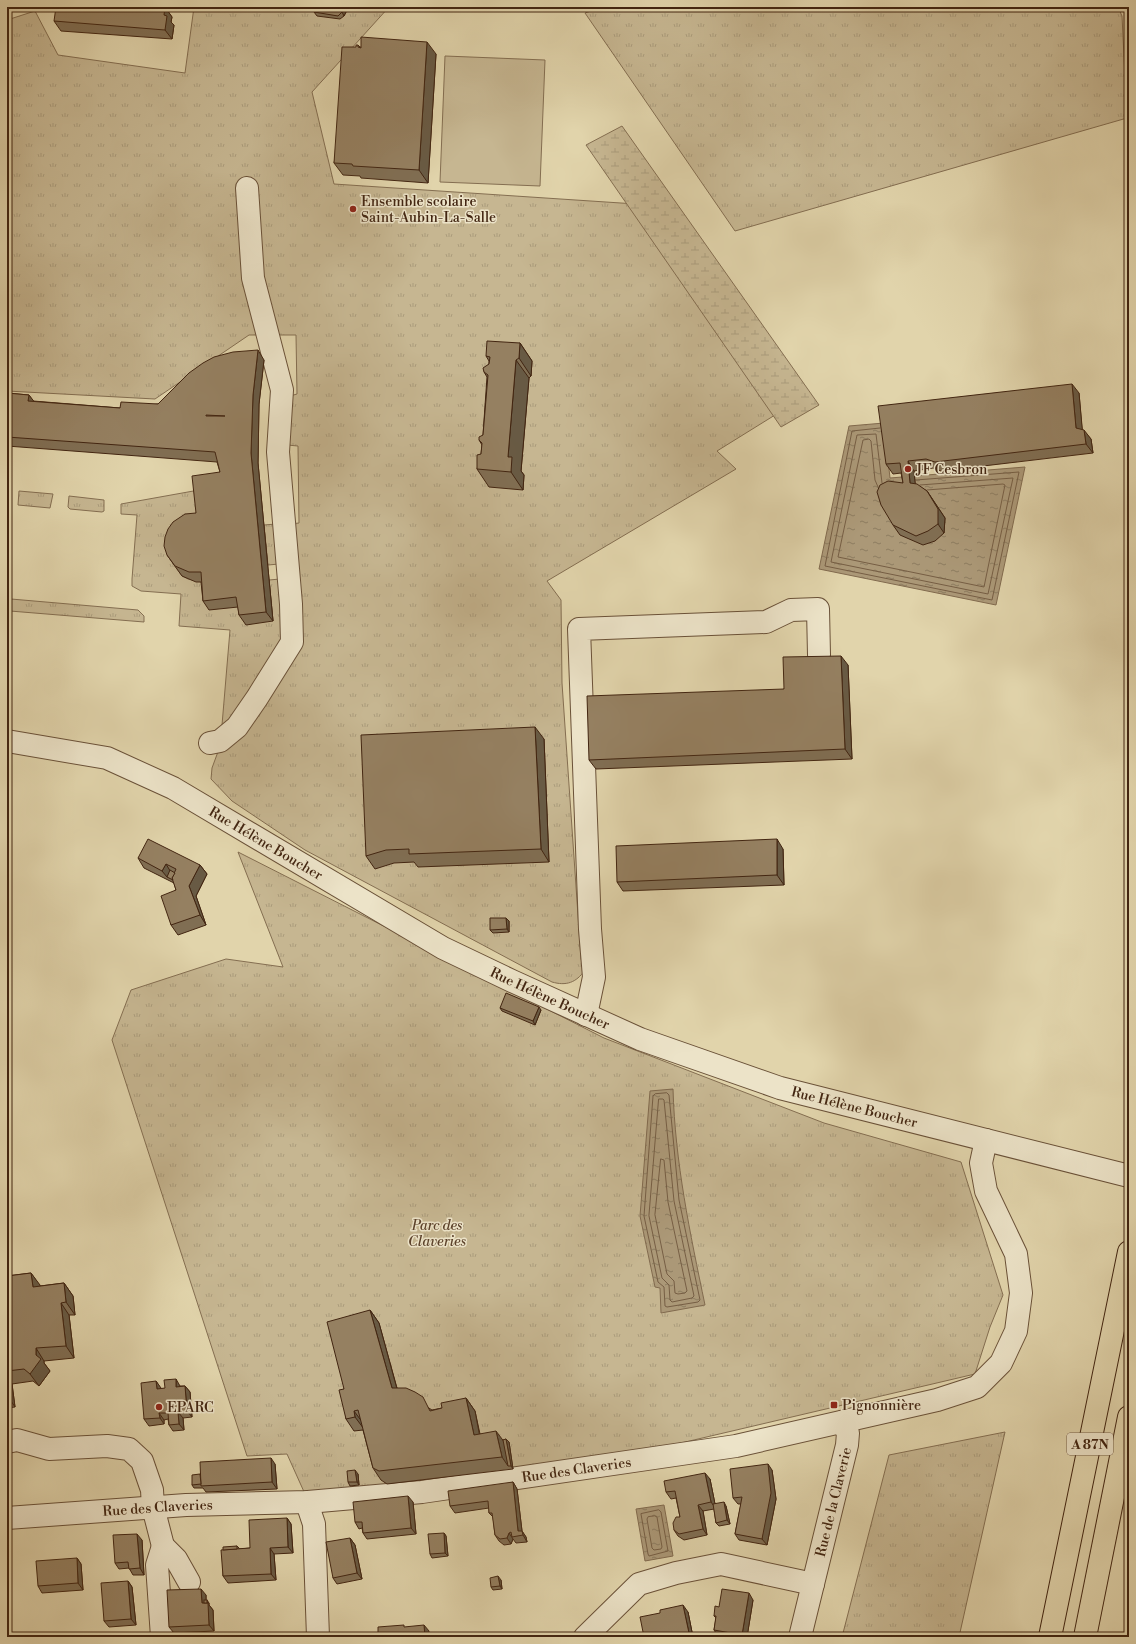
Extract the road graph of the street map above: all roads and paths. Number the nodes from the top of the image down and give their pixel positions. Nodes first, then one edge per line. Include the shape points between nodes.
1 (247, 188) dead end
2 (819, 656) edge
3 (7, 741) edge
4 (210, 743) dead end
5 (586, 1015) junction
6 (986, 1140) junction
7 (1129, 1176) edge
8 (1129, 1252) edge
9 (1129, 1417) edge
10 (842, 1422) junction
11 (7, 1442) edge
12 (308, 1502) junction
13 (153, 1507) junction
14 (7, 1518) edge
15 (163, 1546) junction
16 (189, 1582) dead end
17 (813, 1584) junction
18 (162, 1637) edge
19 (318, 1637) edge
20 (584, 1637) edge
21 (800, 1637) edge
22 (1050, 1637) edge
23 (1085, 1637) edge

1 - 4 street via 253,278 282,390 278,452 292,642 237,727 220,741
2 - 5 street via 818,609 791,610 766,622 579,629 594,977
3 - 5 street, Rue Hélène Boucher via 107,758 173,788 443,948
5 - 6 street, Rue Hélène Boucher via 640,1039 780,1088
6 - 7 street, Rue Hélène Boucher
6 - 10 street, Rue des Claveries via 981,1163 986,1191 1016,1254 1021,1293 1016,1331 1001,1363 977,1387 937,1400
8 - 22 highway, A 87N
9 - 23 highway, A 87N
10 - 12 street, Rue des Claveries via 728,1447 422,1492
10 - 17 street, Rue de la Claverie via 848,1432 847,1445
11 - 13 street via 17,1440 49,1449 107,1446 129,1449 142,1461 152,1490
12 - 13 street, Rue des Claveries
12 - 19 street via 314,1524
13 - 14 street, Rue des Claveries
13 - 15 street
15 - 16 street via 176,1560
15 - 18 street via 157,1565
17 - 20 street via 721,1564 676,1573 639,1584
17 - 21 street, Rue de la Claverie

